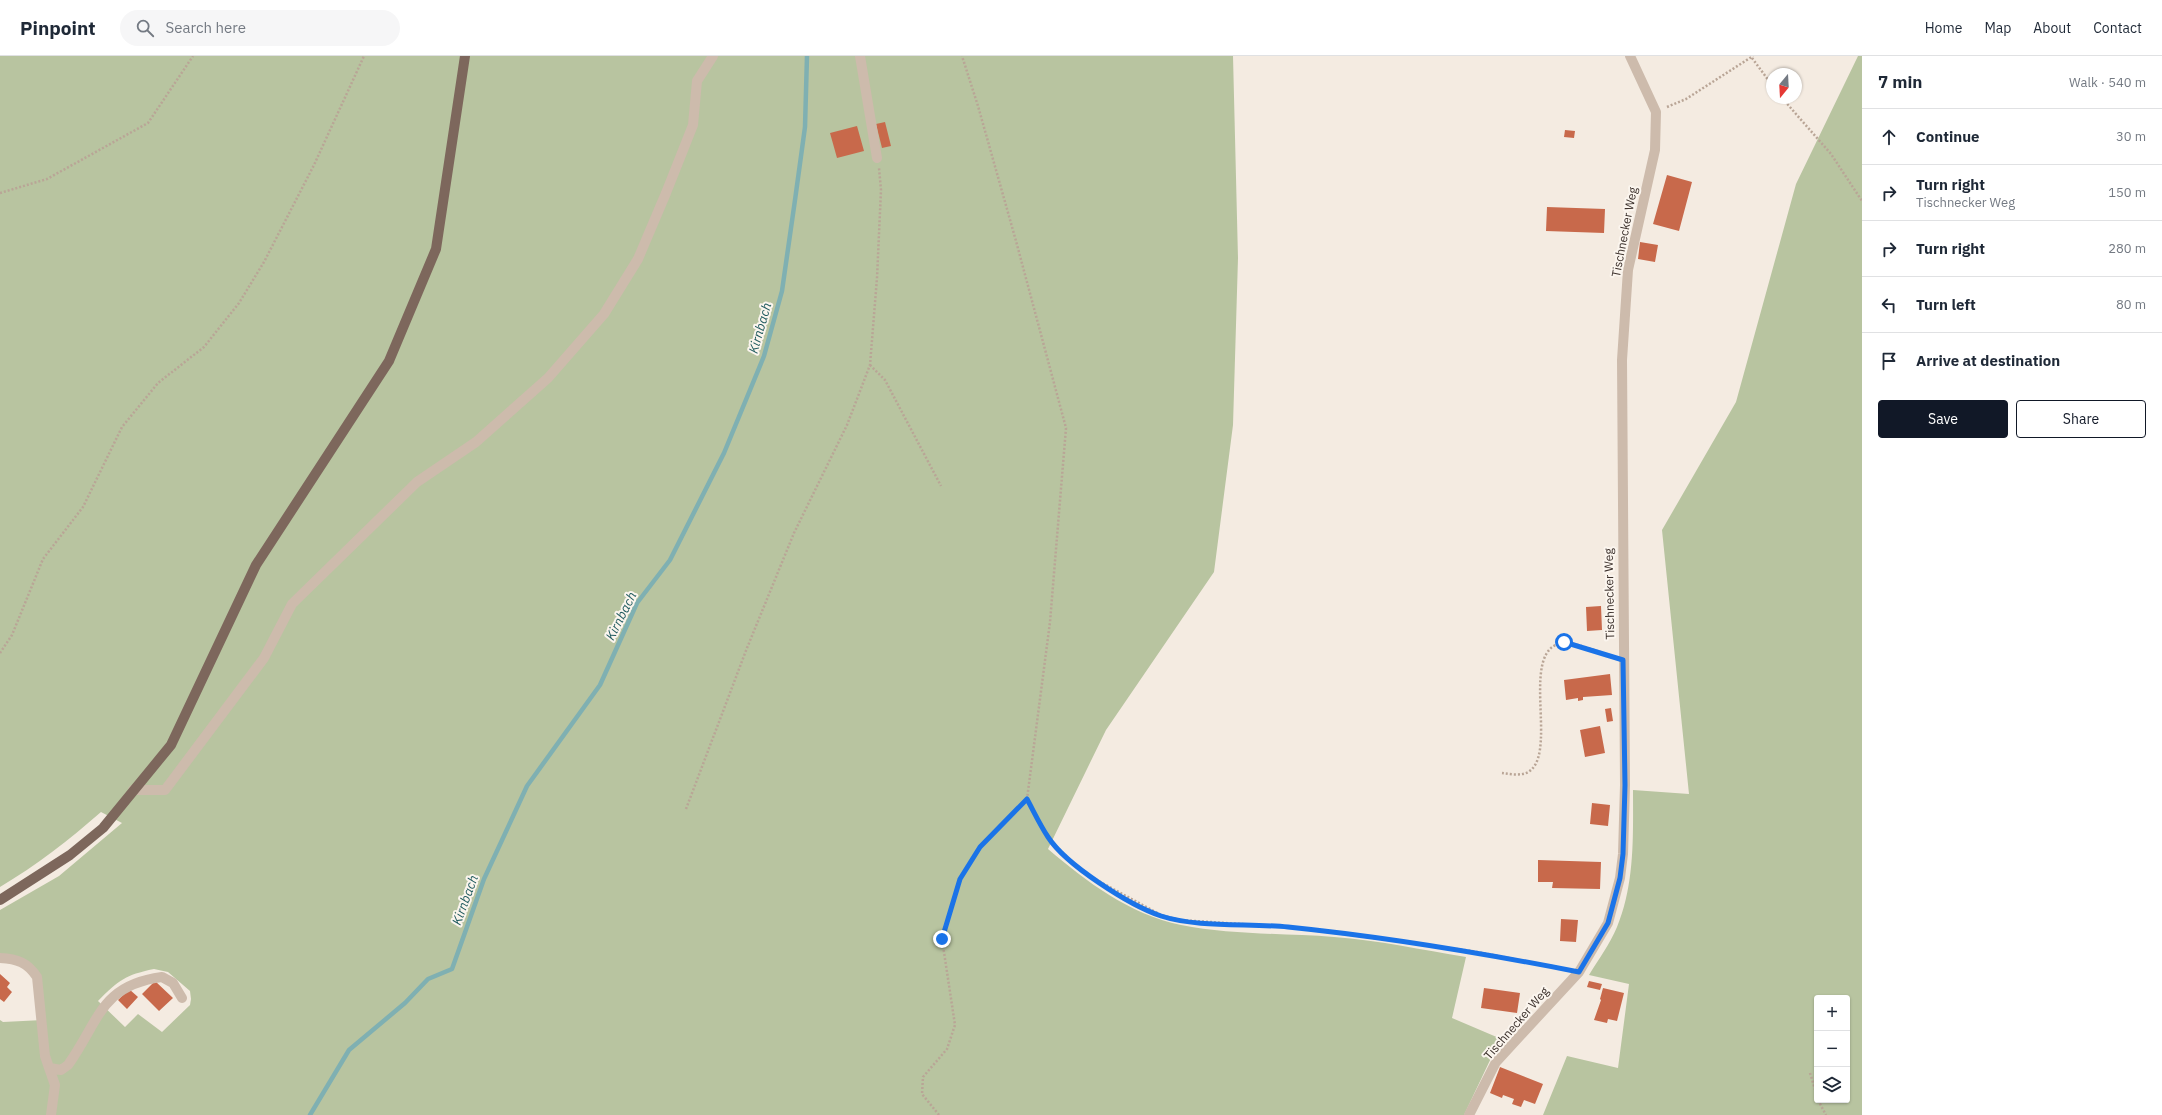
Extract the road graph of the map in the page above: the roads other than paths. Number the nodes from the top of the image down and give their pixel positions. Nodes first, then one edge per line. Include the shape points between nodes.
1 (465, 56) edge
2 (713, 56) edge
3 (860, 56) edge
4 (1630, 56) edge
5 (877, 158) road end
6 (133, 790) junction
7 (0, 900) edge
8 (0, 958) edge
9 (182, 998) dead end
10 (50, 1068) junction
11 (52, 1115) edge
12 (1469, 1115) edge

1 - 6 main road via 436,249 389,362 256,565 172,745
2 - 6 street via 697,81 693,125 666,193 638,259 604,314 548,378 476,442 417,482 292,604 264,658 165,790
3 - 5 street
4 - 12 street, Tischnecker Weg via 1656,112 1655,150 1628,270 1622,360 1625,785 1620,878 1608,923 1579,972 1496,1062
6 - 7 main road via 103,828 75,851
8 - 10 street via 21,962 37,977 45,1056
9 - 10 street via 173,983 162,977 127,986 105,1004 68,1065 61,1070
10 - 11 street via 55,1086

